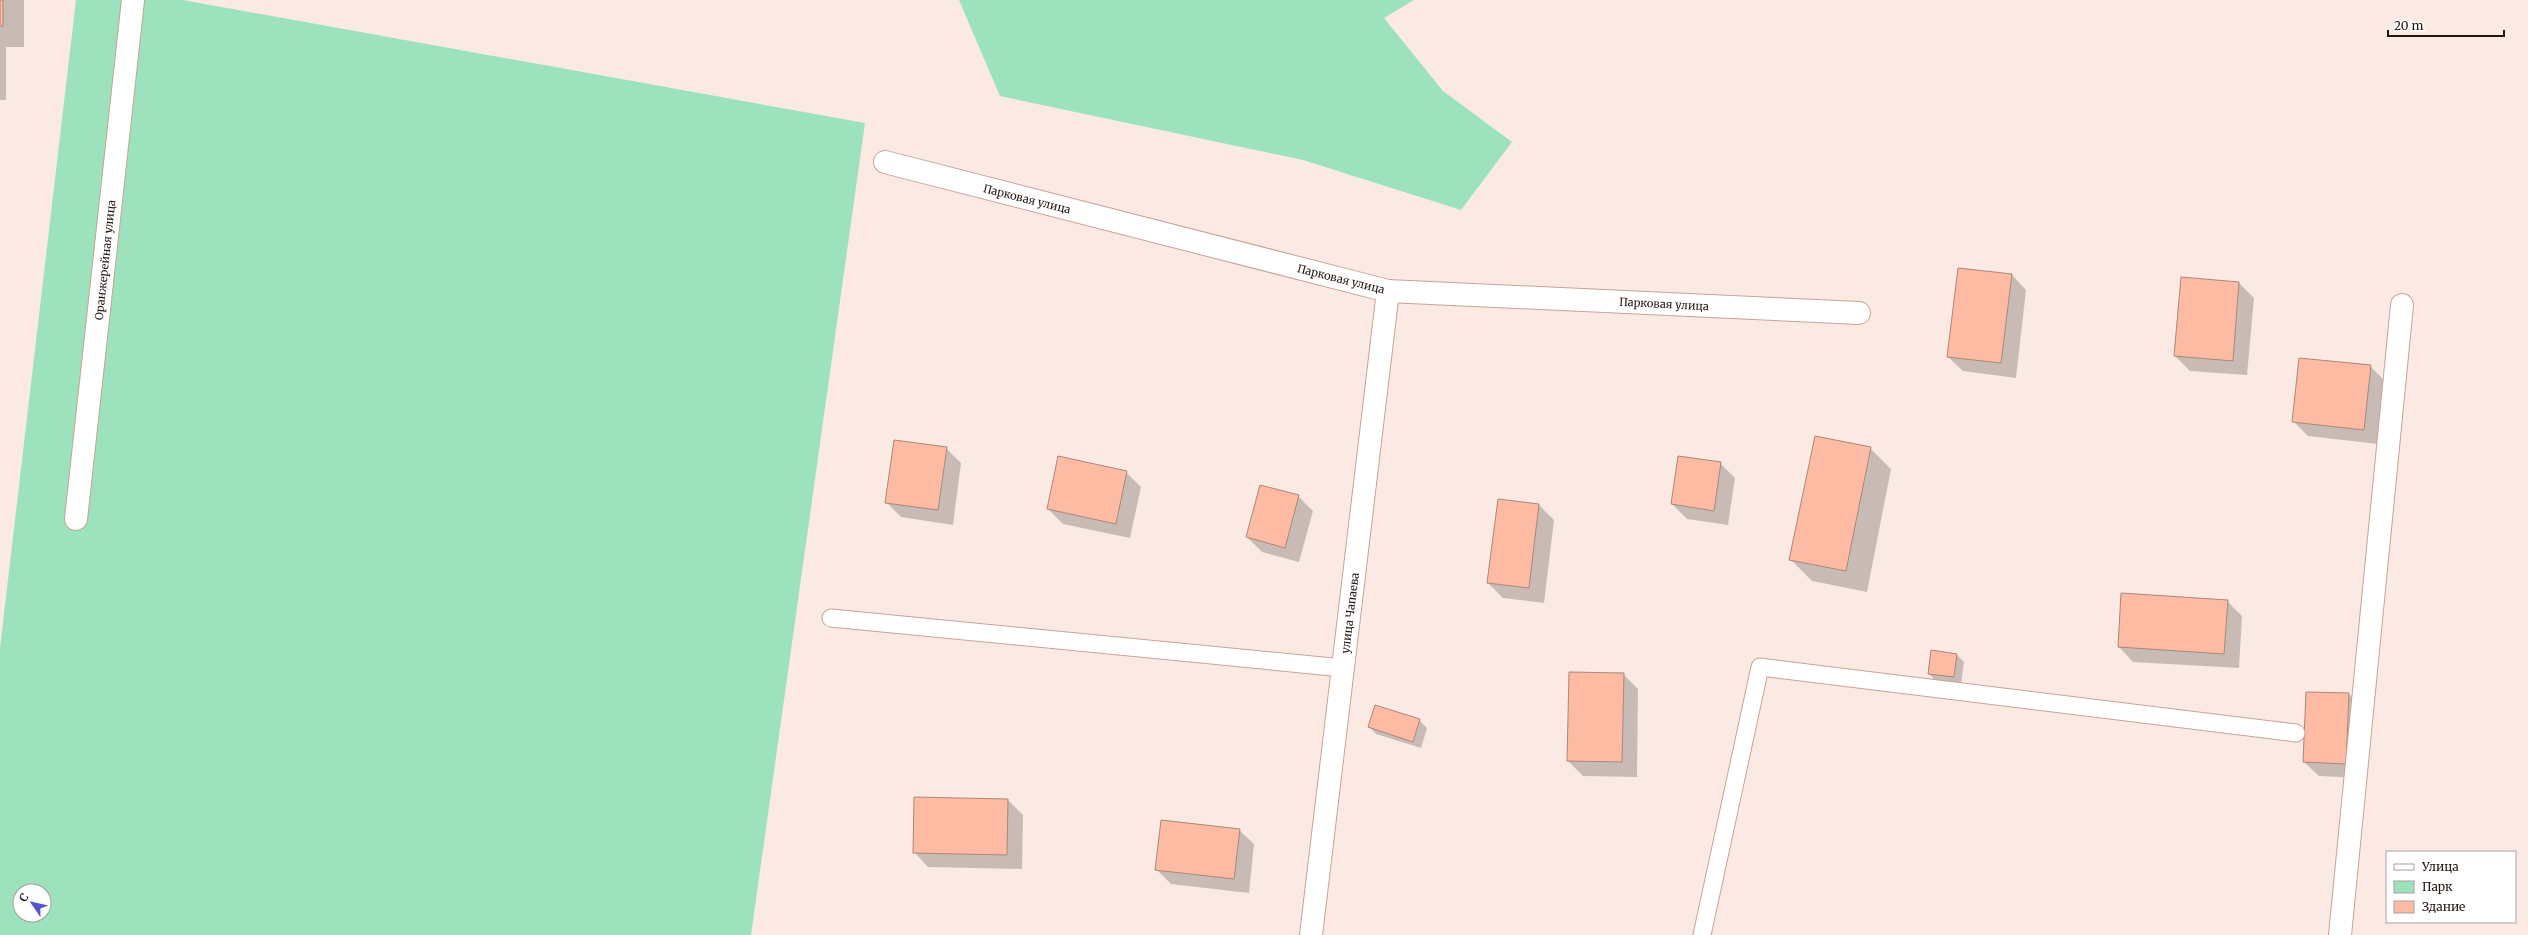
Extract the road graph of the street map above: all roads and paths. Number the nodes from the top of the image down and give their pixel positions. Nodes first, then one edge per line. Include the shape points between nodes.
1 (133, 0) edge
2 (885, 162) dead end
3 (1388, 291) junction
4 (2402, 305) dead end
5 (1859, 313) dead end
6 (76, 520) dead end
7 (831, 618) dead end
8 (1343, 668) junction
9 (2296, 734) dead end
10 (1311, 935) edge
11 (1702, 935) edge
12 (2340, 935) edge

1 - 6 street, Оранжерейная улица
2 - 3 street, Парковая улица
3 - 5 street, Парковая улица
3 - 8 street, улица Чапаева
4 - 12 street
7 - 8 lane
8 - 10 street, улица Чапаева
9 - 11 lane via 1760,667

